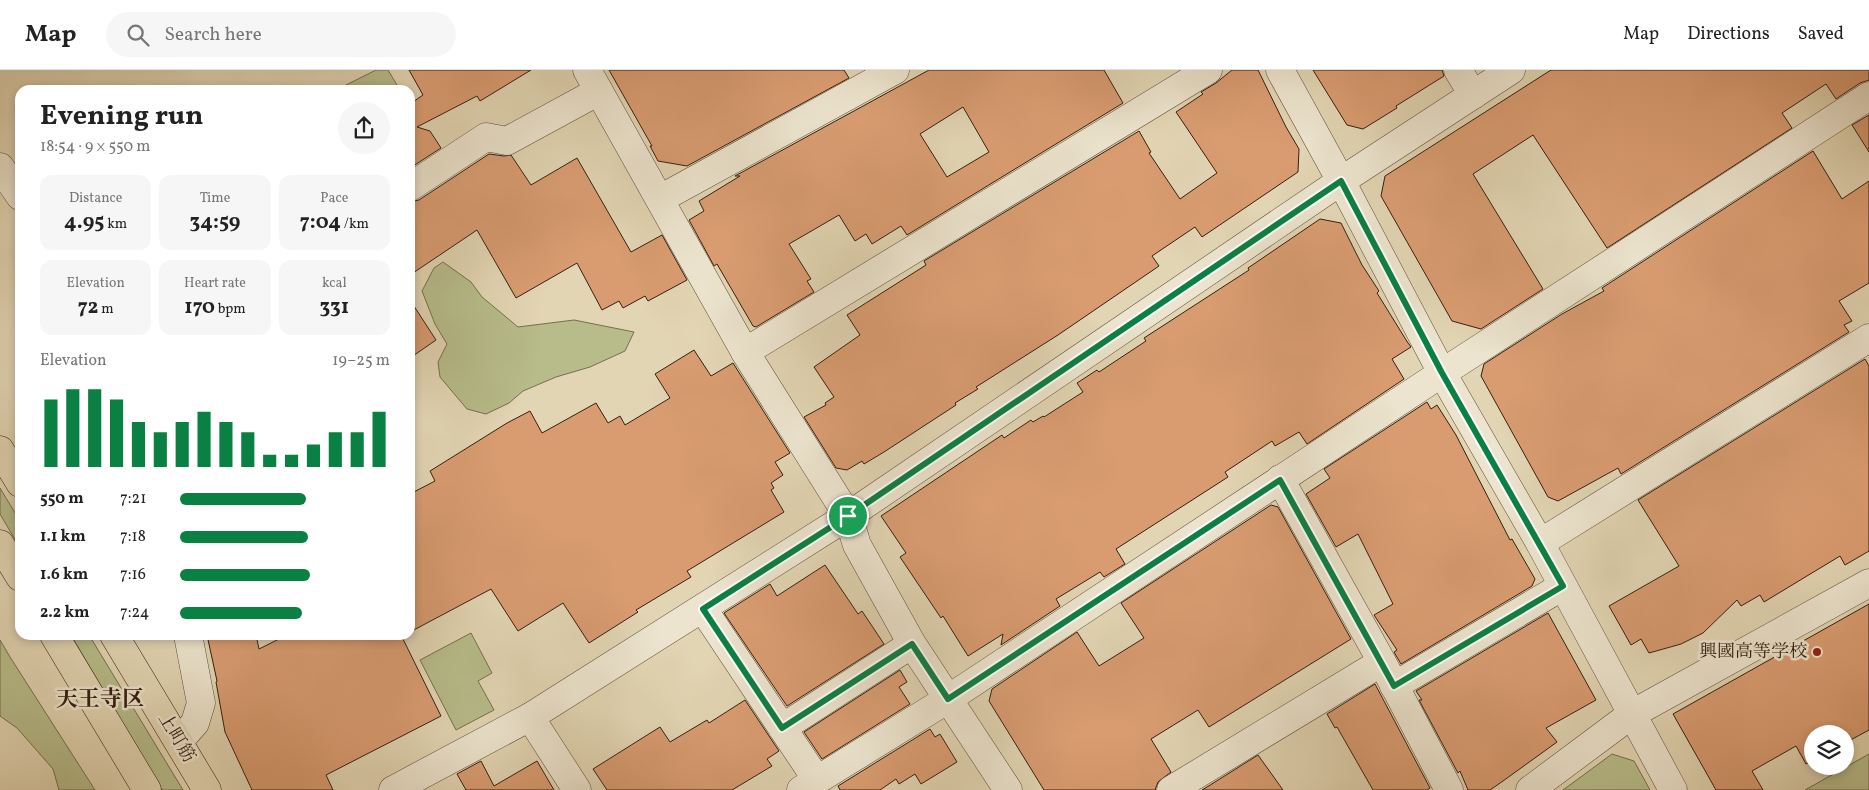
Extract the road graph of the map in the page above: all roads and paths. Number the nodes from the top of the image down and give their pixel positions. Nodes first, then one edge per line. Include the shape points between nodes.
1 (895, 70) edge
2 (1208, 70) edge
3 (1280, 70) edge
4 (1458, 70) edge
5 (1511, 70) edge
6 (593, 81) edge
7 (1474, 95) junction
8 (1869, 96) edge
9 (0, 167) edge
10 (1341, 181) junction
11 (415, 184) edge
12 (15, 189) edge
13 (660, 199) junction
14 (1869, 338) edge
15 (745, 352) junction
16 (1442, 373) junction
17 (1280, 480) junction
18 (848, 516) junction
19 (1540, 543) junction
20 (0, 544) edge
21 (15, 569) edge
22 (1869, 583) edge
23 (1563, 586) junction
24 (703, 609) junction
25 (57, 640) edge
26 (117, 640) edge
27 (189, 640) edge
28 (912, 644) junction
29 (1388, 674) junction
30 (948, 699) junction
31 (1632, 714) junction
32 (530, 717) junction
33 (782, 728) junction
34 (179, 741) junction
35 (809, 785) edge
36 (147, 790) edge
37 (207, 790) edge
38 (393, 790) edge
39 (577, 790) edge
40 (1008, 790) edge
41 (1172, 790) edge
42 (1449, 790) edge
43 (1530, 790) edge
44 (1673, 790) edge

1 - 13 street
2 - 15 street
3 - 10 street
4 - 7 street
5 - 7 street
6 - 11 street via 507,141 486,137
6 - 13 street
7 - 10 street
8 - 16 street
9 - 12 street
10 - 16 street
10 - 18 street
13 - 15 street
14 - 19 street
15 - 18 street
16 - 17 street
16 - 19 street
17 - 29 street
17 - 30 street
18 - 24 street
18 - 28 street via 857,545
19 - 23 street
20 - 21 main road
22 - 31 street
23 - 29 street
23 - 31 street
24 - 32 street
24 - 33 street
25 - 36 main road
26 - 34 main road, 上町筋
27 - 34 street via 201,703 195,723
28 - 30 street
28 - 33 street
29 - 41 street
29 - 42 street
30 - 35 street
30 - 40 street
31 - 43 street
31 - 44 street
32 - 38 street
32 - 39 street
33 - 35 street
34 - 37 main road, 上町筋

